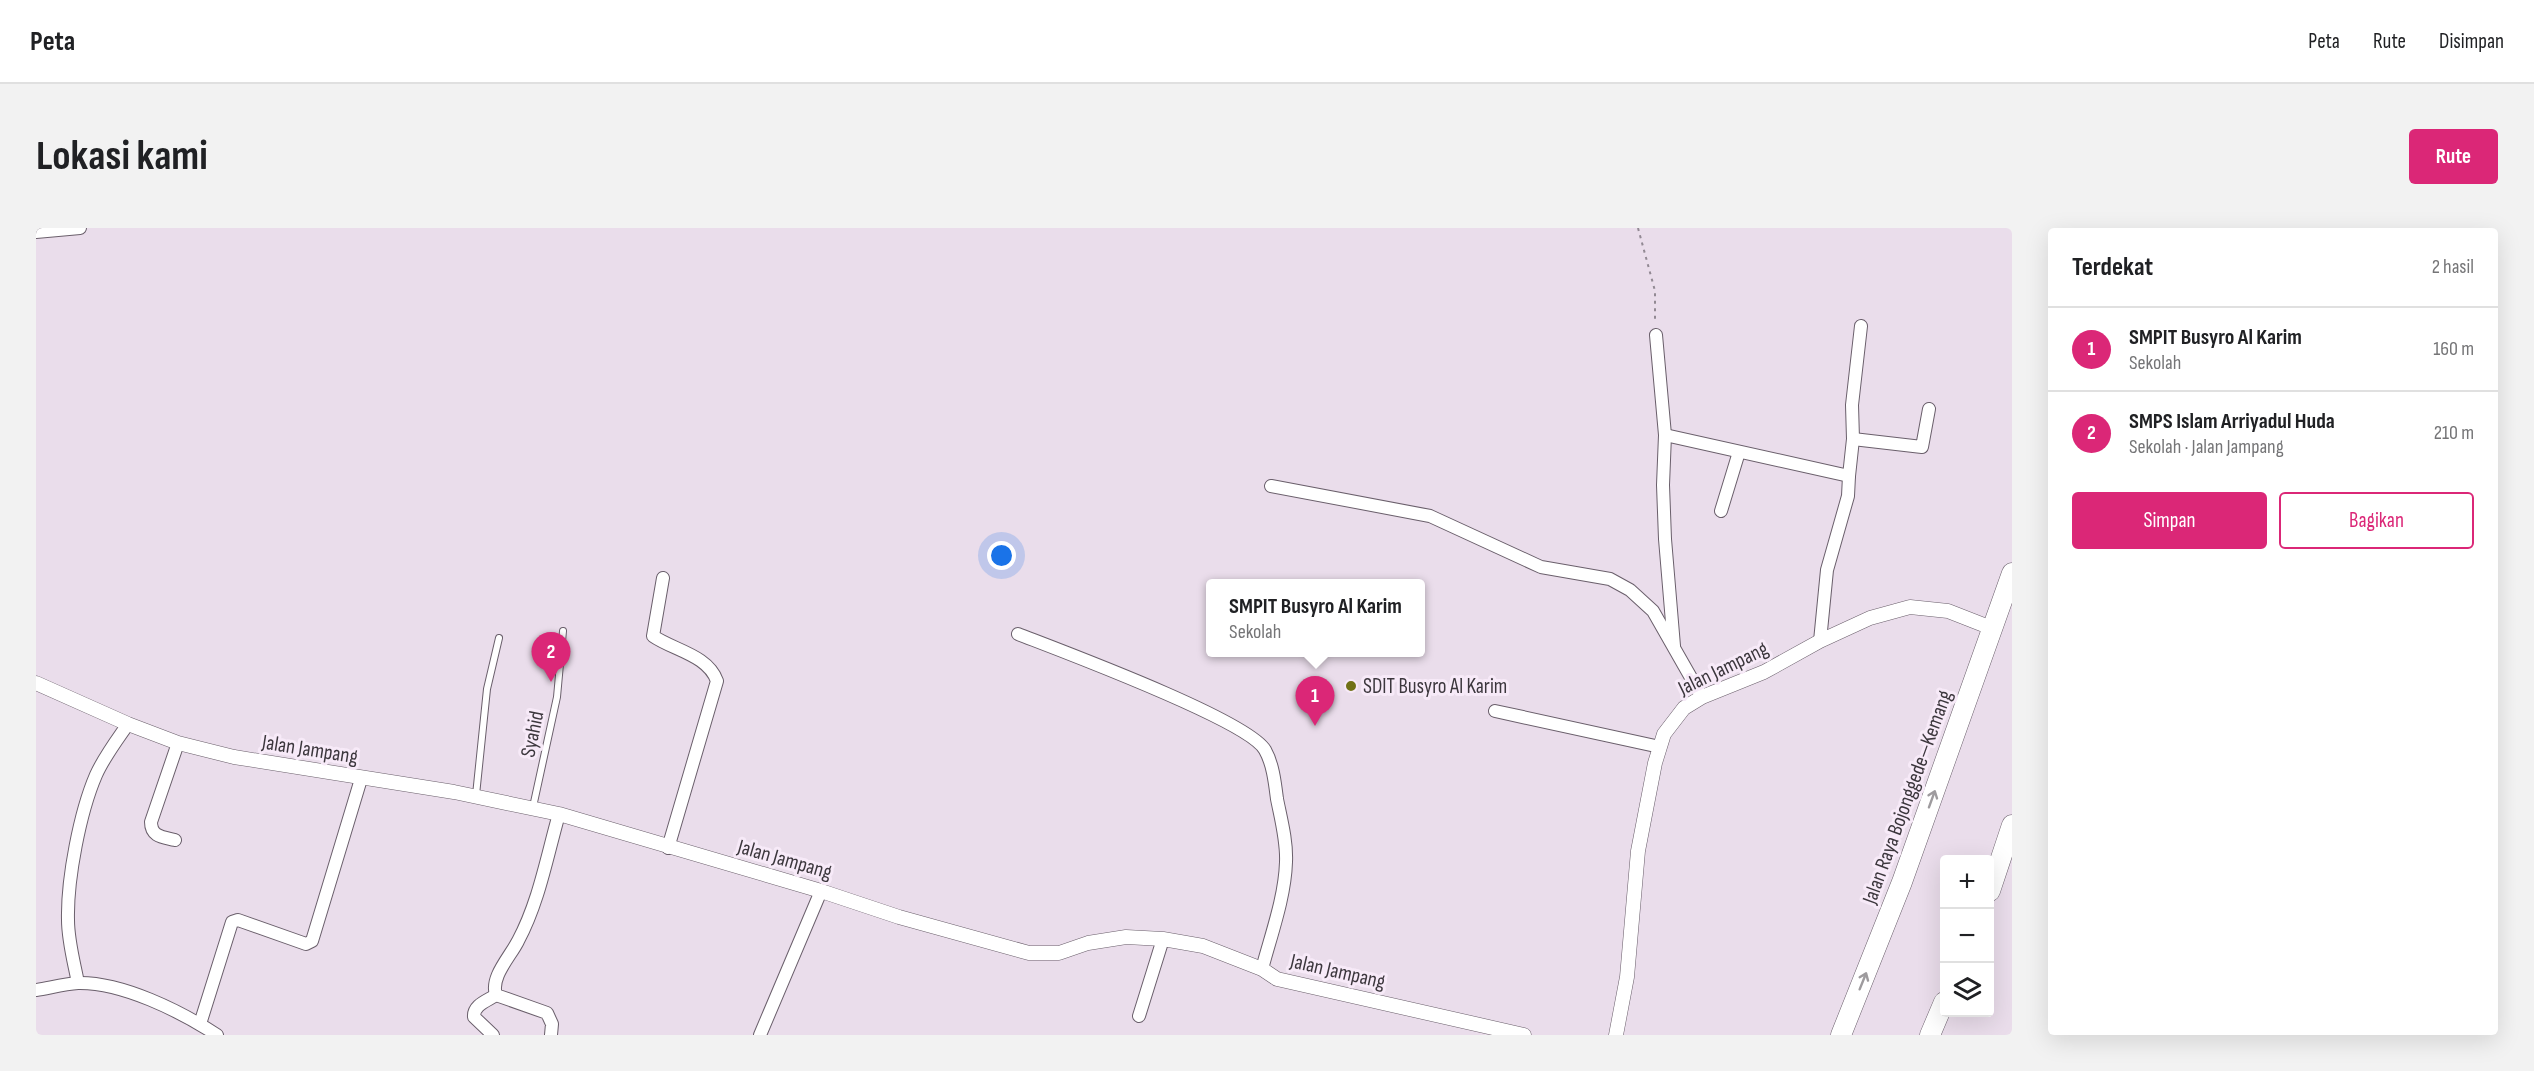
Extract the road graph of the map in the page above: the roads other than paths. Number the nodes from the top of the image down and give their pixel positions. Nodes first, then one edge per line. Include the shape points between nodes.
1 (80, 228) edge
2 (36, 232) edge
3 (1861, 326) dead end
4 (1656, 335) road end
5 (1929, 409) dead end
6 (1665, 435) junction
7 (1853, 439) junction
8 (1739, 452) junction
9 (1849, 476) junction
10 (1271, 486) dead end
11 (1721, 511) dead end
12 (2012, 573) edge
13 (663, 578) dead end
14 (1994, 629) junction
15 (563, 631) dead end
16 (1018, 634) dead end
17 (499, 638) dead end
18 (1820, 641) junction
19 (1675, 653) junction
20 (36, 683) edge
21 (1702, 697) junction
22 (1495, 711) dead end
23 (128, 724) junction
24 (178, 743) junction
25 (1660, 747) junction
26 (361, 779) junction
27 (476, 796) junction
28 (533, 807) junction
29 (559, 814) junction
30 (2012, 825) edge
31 (175, 840) dead end
32 (668, 848) junction
33 (1994, 877) edge
34 (821, 891) junction
35 (1163, 939) junction
36 (1262, 969) junction
37 (78, 983) junction
38 (36, 990) edge
39 (496, 995) junction
40 (1940, 1011) edge
41 (1139, 1016) dead end
42 (200, 1024) junction
43 (217, 1035) edge
44 (493, 1035) edge
45 (551, 1035) edge
46 (760, 1035) edge
47 (1524, 1035) edge
48 (1616, 1035) edge
49 (1841, 1035) edge
50 (1930, 1035) edge

1 - 2 street
3 - 7 street via 1852,405
4 - 6 street
5 - 7 street via 1922,447
6 - 8 street
6 - 19 street via 1665,539
7 - 9 street
8 - 9 street
8 - 11 street
9 - 18 street via 1848,496 1827,570
10 - 19 street via 1430,516 1541,567 1610,579 1630,590 1653,611
12 - 14 highway, Jalan Raya Bojonggede—Kemang
13 - 32 street via 653,636 700,660 717,681
14 - 18 street, Jalan Jampang via 1948,611 1910,607 1870,618
49 -> 14 highway, Jalan Raya Bojonggede—Kemang via 1902,882
15 - 28 lane, Syahid via 557,697
16 - 36 street via 1197,708 1250,735 1265,750 1274,779 1286,861
17 - 27 lane via 487,689
18 - 21 street, Jalan Jampang via 1764,672
19 - 21 street
20 - 23 street, Jalan Jampang
21 - 25 street, Jalan Jampang via 1671,722
22 - 25 street
23 - 24 street, Jalan Jampang
23 - 37 street via 96,775 78,841 68,896 68,920
24 - 26 street, Jalan Jampang via 234,758
24 - 31 street via 151,822 155,835
25 - 48 street, Jalan Jampang via 1638,851 1627,977
26 - 27 street, Jalan Jampang
26 - 42 street via 312,941 306,944 232,921
27 - 28 street, Jalan Jampang
28 - 29 street, Jalan Jampang
29 - 32 street, Jalan Jampang
29 - 39 street via 534,905 496,980
30 - 33 highway
32 - 34 street, Jalan Jampang
34 - 35 street, Jalan Jampang via 1029,953 1059,953 1126,937
34 - 46 street
35 - 36 street, Jalan Jampang via 1203,946
35 - 41 street
36 - 47 street, Jalan Jampang via 1277,979
37 - 38 street
37 - 42 street via 110,987 147,999
39 - 44 street via 473,1013
39 - 45 street via 547,1013
40 - 50 highway
42 - 43 street

